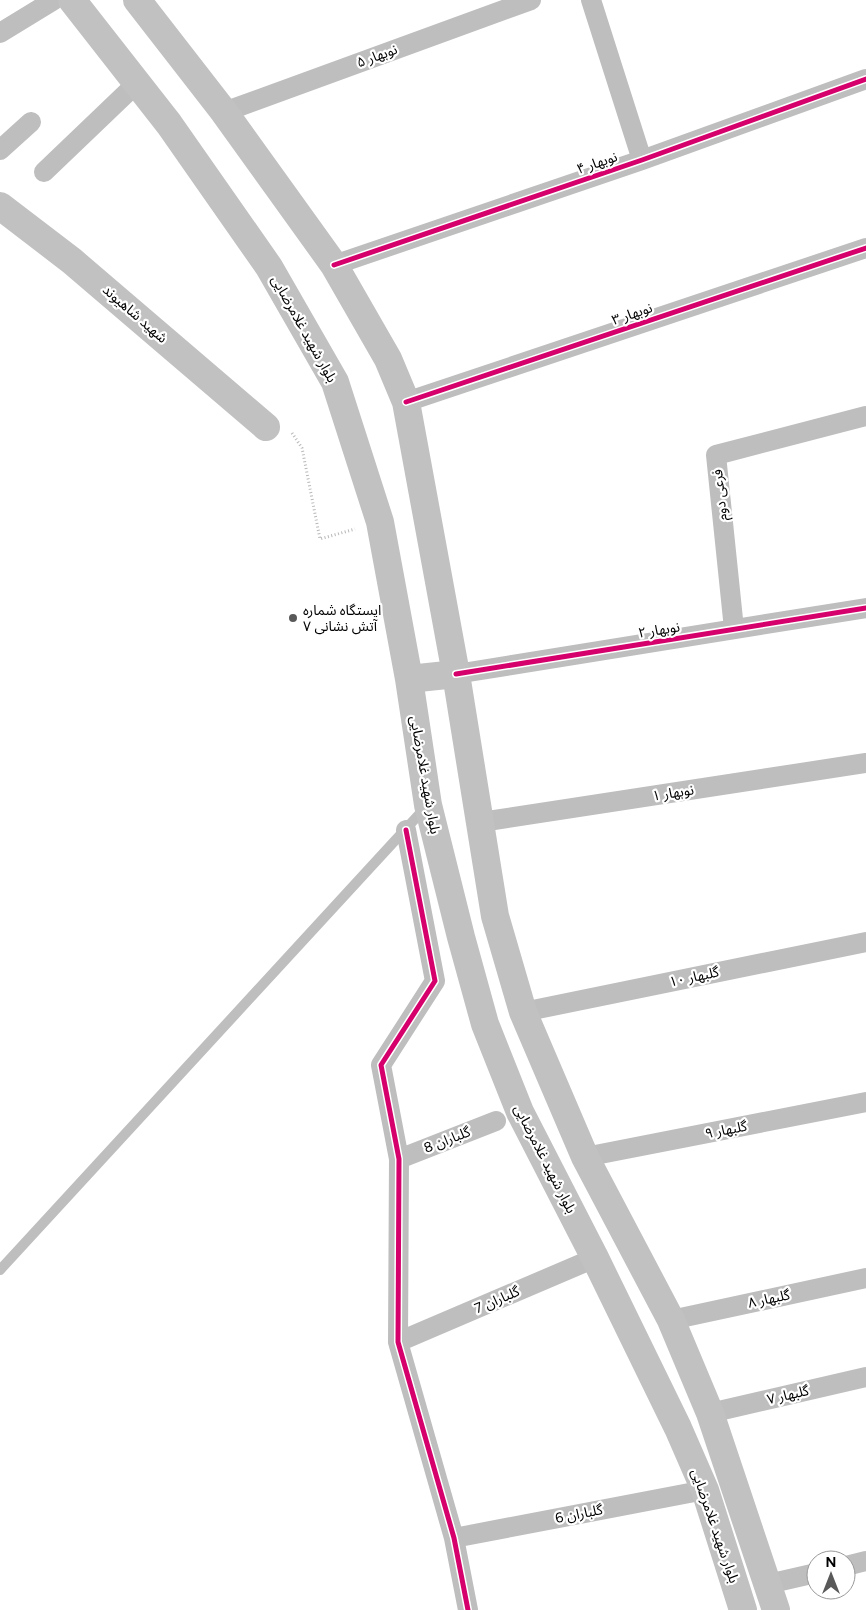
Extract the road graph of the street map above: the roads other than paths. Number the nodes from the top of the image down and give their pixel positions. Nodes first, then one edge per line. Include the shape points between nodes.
1 (54, 0) edge
2 (72, 0) edge
3 (137, 0) edge
4 (530, 0) edge
5 (591, 0) edge
6 (0, 33) edge
7 (866, 79) edge
8 (137, 83) junction
9 (224, 112) junction
10 (31, 122) dead end
11 (0, 150) edge
12 (642, 160) junction
13 (44, 172) dead end
14 (0, 206) edge
15 (866, 248) edge
16 (334, 265) junction
17 (406, 402) junction
18 (866, 416) edge
19 (266, 427) dead end
20 (866, 608) edge
21 (734, 629) junction
22 (456, 674) junction
23 (409, 679) junction
24 (866, 763) edge
25 (428, 806) junction
26 (481, 822) junction
27 (406, 830) junction
28 (866, 942) edge
29 (523, 1012) junction
30 (866, 1102) edge
31 (496, 1121) dead end
32 (585, 1158) junction
33 (399, 1159) junction
34 (595, 1258) junction
35 (0, 1270) edge
36 (866, 1278) edge
37 (671, 1320) junction
38 (398, 1342) junction
39 (866, 1377) edge
40 (710, 1413) junction
41 (705, 1490) junction
42 (454, 1538) junction
43 (806, 1575) edge
44 (768, 1584) junction
45 (468, 1610) edge
46 (743, 1610) edge
47 (776, 1610) edge

1 - 6 street
2 - 8 main road, بلوار شهید غلامرضایی
3 - 9 main road
4 - 9 street, نوبهار ۵
5 - 12 street
7 - 12 street, نوبهار ۴
8 - 13 street
8 - 23 main road, بلوار شهید غلامرضایی via 269,267 335,382 380,522
9 - 16 main road
10 - 11 street
12 - 16 street, نوبهار ۴
14 - 19 main road, شهید شاهیوند via 72,260
15 - 17 street, نوبهار ۳
16 - 17 main road via 388,359
17 - 22 main road
18 - 21 street, فرعی دوم via 716,455
20 - 21 street, نوبهار ۲
21 - 22 street, نوبهار ۲
22 - 23 main road
22 - 26 main road
23 - 25 main road, بلوار شهید غلامرضایی
24 - 26 street, نوبهار ۱
25 - 27 lane
25 - 34 main road, بلوار شهید غلامرضایی via 485,1024 520,1112
26 - 29 main road via 495,916
27 - 33 street via 435,981 381,1066
27 - 35 lane
28 - 29 street, گلبهار ۱۰
29 - 32 main road
30 - 32 street, گلبهار ۹
31 - 33 street, گلباران 8
32 - 37 main road
33 - 38 street
34 - 38 street, گلباران 7
34 - 41 main road, بلوار شهید غلامرضایی
36 - 37 street, گلبهار ۸
37 - 40 main road
38 - 42 street
39 - 40 street, گلبهار ۷
40 - 44 main road
41 - 42 street, گلباران 6
41 - 46 main road, بلوار شهید غلامرضایی
42 - 45 street
43 - 44 street
44 - 47 main road

